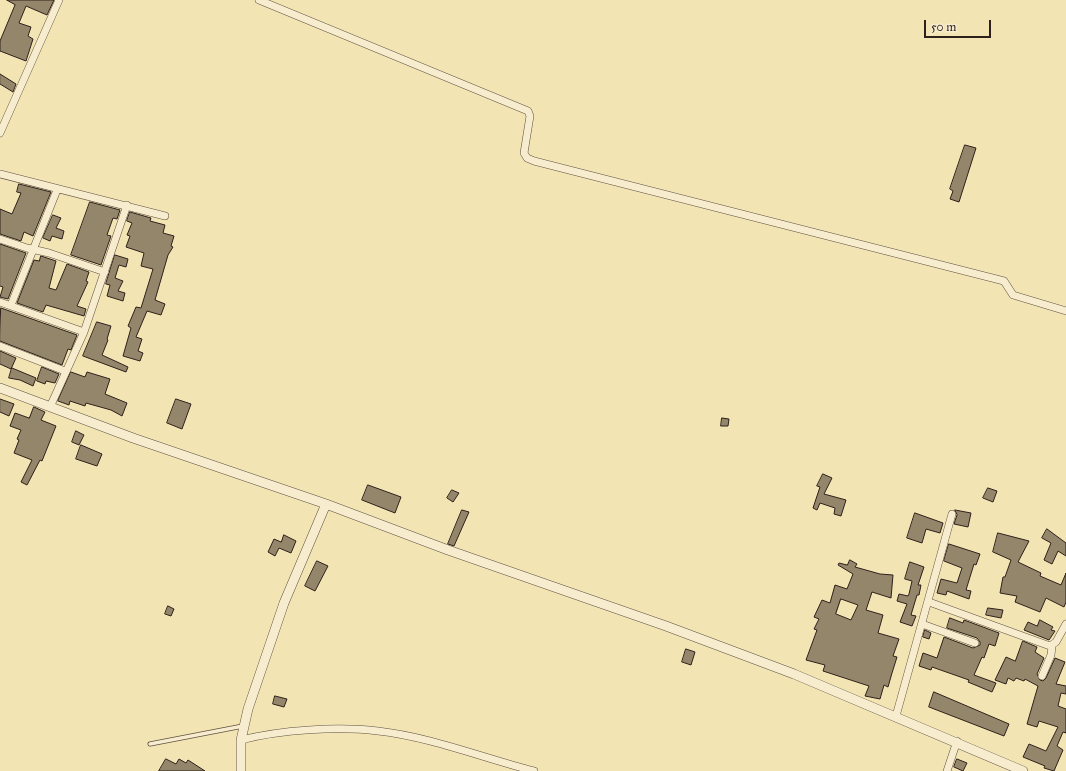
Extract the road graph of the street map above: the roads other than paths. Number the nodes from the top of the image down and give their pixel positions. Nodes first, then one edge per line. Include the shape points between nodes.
1 (59, 0) edge
2 (259, 0) edge
3 (0, 133) edge
4 (0, 174) edge
5 (57, 190) junction
6 (126, 205) junction
7 (165, 216) dead end
8 (0, 239) edge
9 (34, 250) junction
10 (105, 272) junction
11 (0, 302) edge
12 (11, 305) junction
13 (1066, 311) edge
14 (84, 332) junction
15 (0, 346) edge
16 (65, 371) junction
17 (0, 388) edge
18 (50, 407) junction
19 (326, 504) junction
20 (952, 514) dead end
21 (929, 602) junction
22 (922, 624) junction
23 (1066, 624) edge
24 (976, 643) dead end
25 (1052, 646) junction
26 (1042, 676) dead end
27 (896, 716) junction
28 (244, 726) junction
29 (241, 740) junction
30 (957, 741) junction
31 (150, 744) dead end
32 (240, 771) edge
33 (534, 771) edge
34 (947, 771) edge
35 (1023, 771) edge

1 - 3 street
2 - 13 street via 528,111 529,123 524,153 527,158 534,161 1004,281 1013,295
4 - 5 street
5 - 6 street
5 - 9 street
6 - 7 street
6 - 10 street
8 - 9 street
9 - 10 street
9 - 12 street
10 - 14 street
11 - 12 street
12 - 14 street
14 - 16 street
15 - 16 street
16 - 18 street
17 - 18 street
18 - 19 street
19 - 27 street via 448,550 666,626
19 - 28 street via 284,603
20 - 21 street
21 - 22 street
21 - 25 street
22 - 24 street
22 - 27 street
23 - 25 street
25 - 26 street
27 - 30 street
28 - 29 street
28 - 31 lane
29 - 32 street
29 - 33 street via 286,732 377,731
30 - 34 street
30 - 35 street

